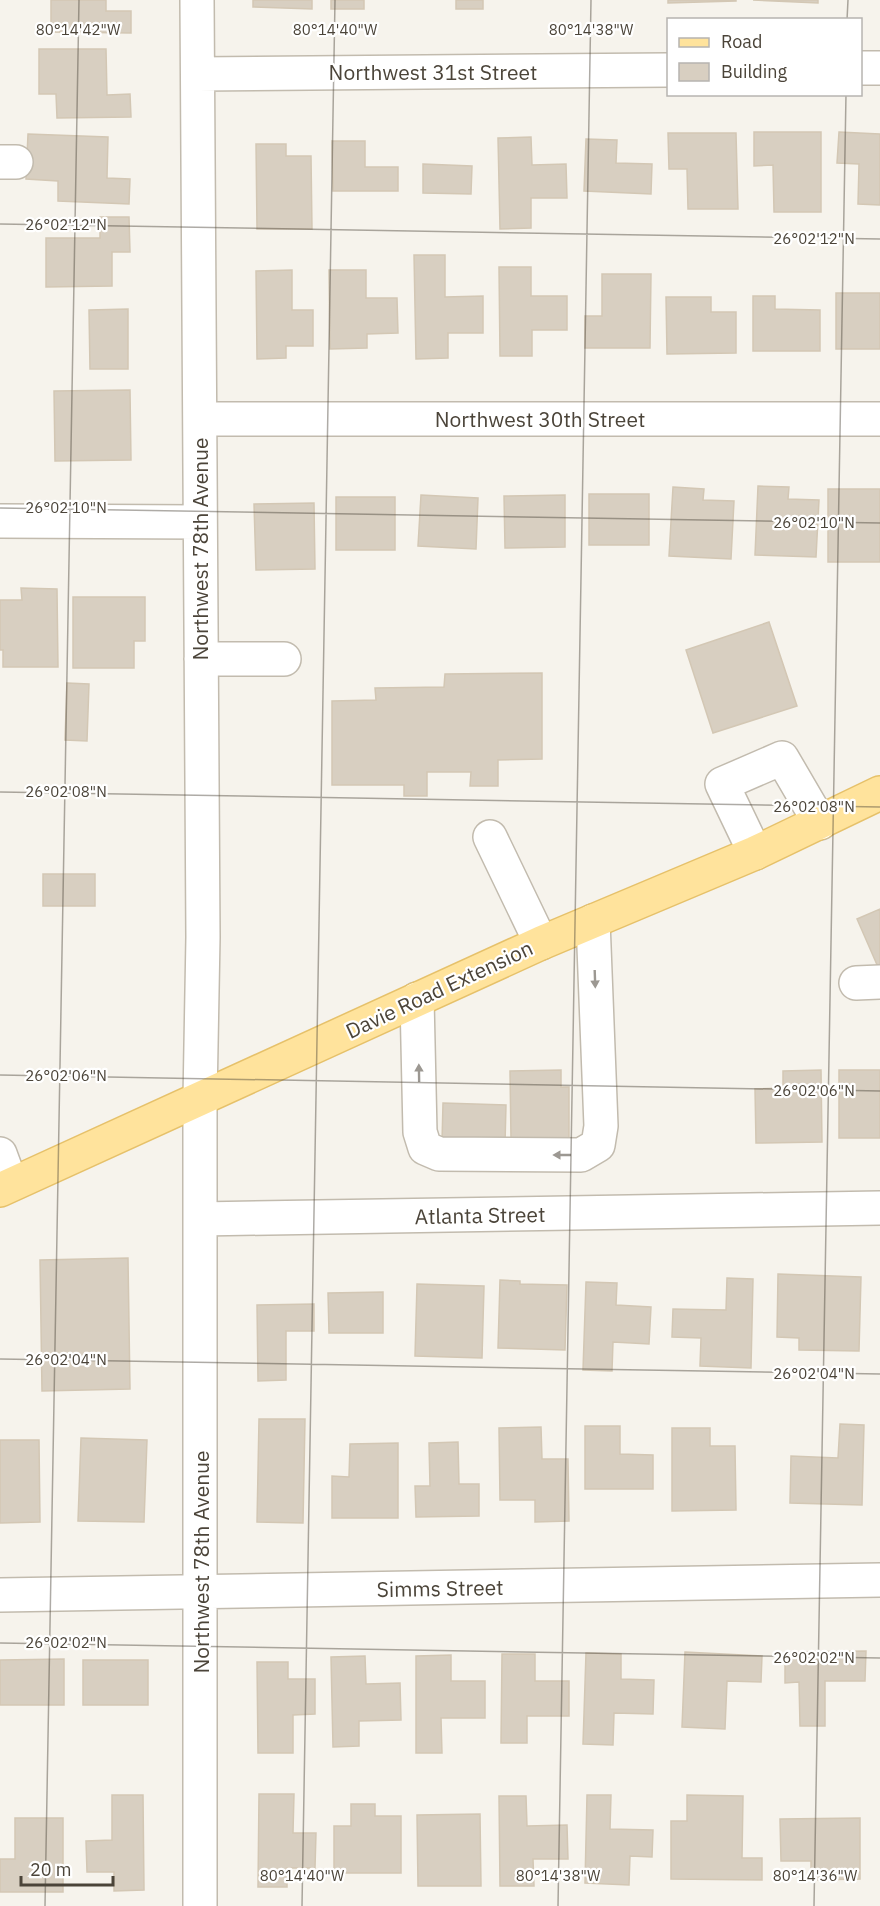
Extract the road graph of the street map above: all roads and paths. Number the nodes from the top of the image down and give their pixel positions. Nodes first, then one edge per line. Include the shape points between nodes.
1 (197, 0) edge
2 (862, 68) edge
3 (880, 68) edge
4 (667, 70) edge
5 (198, 74) junction
6 (200, 419) junction
7 (880, 419) edge
8 (0, 521) edge
9 (200, 522) junction
10 (201, 659) junction
11 (284, 659) dead end
12 (880, 793) edge
13 (820, 823) junction
14 (490, 837) dead end
15 (755, 853) junction
16 (593, 921) junction
17 (541, 943) junction
18 (417, 999) junction
19 (200, 1099) junction
20 (0, 1154) edge
21 (5, 1187) edge
22 (880, 1208) edge
23 (200, 1219) junction
24 (880, 1580) edge
25 (201, 1592) junction
26 (0, 1595) edge
27 (200, 1906) edge

1 - 5 street, Northwest 78th Avenue
2 - 3 street
4 - 5 street, Northwest 31st Street
5 - 6 street, Northwest 78th Avenue
6 - 7 street, Northwest 30th Street
6 - 9 street, Northwest 78th Avenue
8 - 9 street
9 - 10 street, Northwest 78th Avenue
10 - 11 street
10 - 19 street, Northwest 78th Avenue
12 - 13 main road, Davie Road Extension
13 - 15 main road, Davie Road Extension
13 - 15 street via 782,758 722,784
14 - 17 street
15 - 16 main road, Davie Road Extension
16 - 17 main road, Davie Road Extension
16 -> 18 street via 601,1126 598,1145 581,1155 439,1154 425,1148 420,1132
17 - 18 main road, Davie Road Extension
18 - 19 main road, Davie Road Extension
19 - 21 main road, Davie Road Extension
19 - 23 street
20 - 21 street
22 - 23 street, Atlanta Street
23 - 25 street, Northwest 78th Avenue
24 - 25 street, Simms Street
25 - 26 street, Simms Street
25 - 27 street, Northwest 78th Avenue

